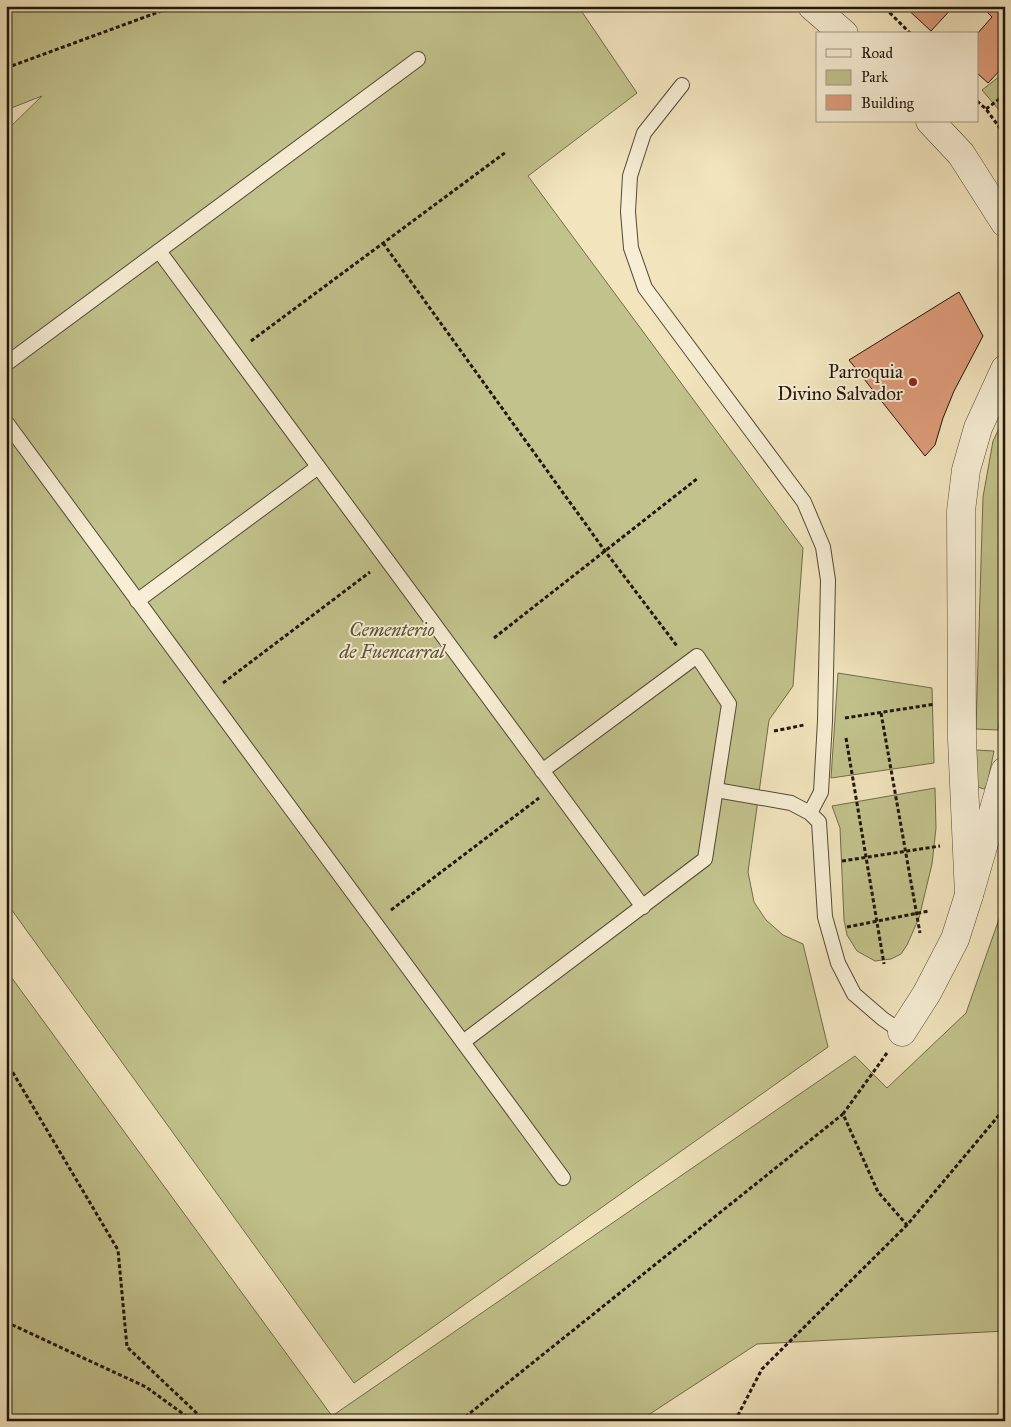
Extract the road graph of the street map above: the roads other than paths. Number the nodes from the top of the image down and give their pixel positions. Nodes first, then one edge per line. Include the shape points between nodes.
1 (822, 9) edge
2 (842, 32) edge
3 (418, 59) dead end
4 (682, 85) dead end
5 (931, 122) edge
6 (1005, 223) edge
7 (159, 251) junction
8 (6, 364) edge
9 (1005, 369) edge
10 (6, 422) edge
11 (318, 467) junction
12 (137, 601) junction
13 (542, 771) junction
14 (1005, 771) edge
15 (716, 790) junction
16 (810, 813) junction
17 (969, 895) junction
18 (643, 907) junction
19 (902, 1032) joint
20 (463, 1042) junction
21 (563, 1178) dead end

1 - 2 street
3 - 7 lane
4 - 16 lane via 644,133 630,176 631,248 645,288 804,502 823,547 828,580 825,721 821,792
5 - 6 street via 961,154
7 - 8 lane
7 - 11 lane
9 - 17 street via 978,428 966,470 961,511 962,739
10 - 12 lane
11 - 12 lane
11 - 13 lane
12 - 20 lane
13 - 15 lane via 697,656 729,704
13 - 18 lane
14 - 17 street
15 - 16 lane via 792,803
15 - 18 lane via 705,859
16 - 19 lane via 819,822 825,917 838,963 854,994
17 - 19 street via 955,939
18 - 20 lane
20 - 21 lane

